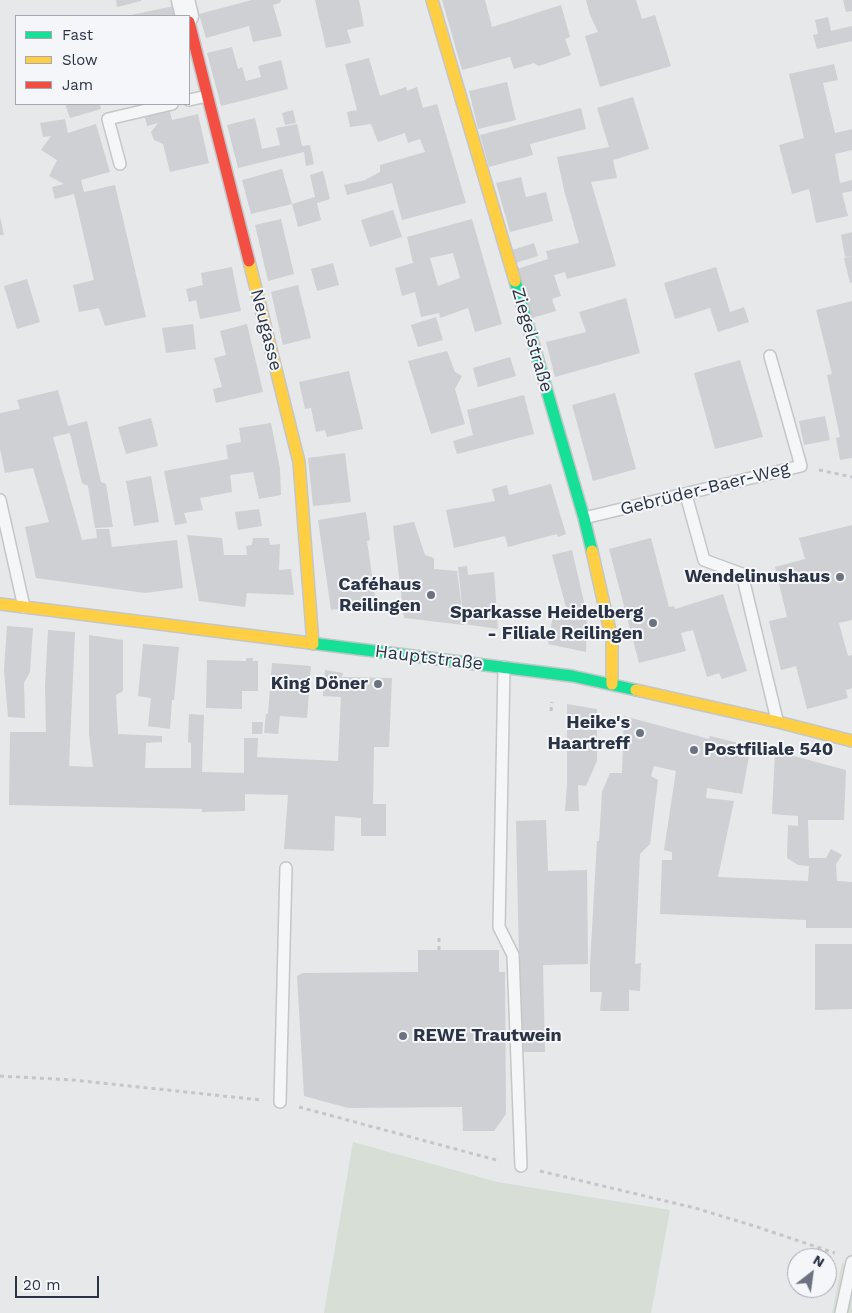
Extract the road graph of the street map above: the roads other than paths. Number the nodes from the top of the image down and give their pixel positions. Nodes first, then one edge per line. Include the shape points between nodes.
1 (183, 0) edge
2 (432, 0) edge
3 (187, 15) edge
4 (190, 26) edge
5 (207, 96) junction
6 (190, 100) edge
7 (168, 105) edge
8 (120, 164) dead end
9 (770, 356) dead end
10 (686, 495) junction
11 (0, 500) edge
12 (584, 518) junction
13 (0, 604) edge
14 (24, 607) junction
15 (313, 644) junction
16 (504, 667) junction
17 (612, 684) junction
18 (778, 722) junction
19 (852, 741) edge
20 (286, 868) dead end
21 (280, 1102) dead end
22 (521, 1166) road end
23 (847, 1259) edge
24 (841, 1313) edge

1 - 3 street
2 - 12 street, Ziegelstraße
4 - 5 street, Neugasse
5 - 6 lane
5 - 15 street, Neugasse via 299,462
7 - 8 lane via 108,119
9 - 10 lane, Gebrüder-Baer-Weg via 801,466
10 - 12 lane, Gebrüder-Baer-Weg
10 - 18 lane via 704,560 742,574
11 - 14 lane
12 - 17 street, Ziegelstraße via 612,640
13 - 14 street, Hauptstraße
14 - 15 street, Hauptstraße
15 - 16 street, Hauptstraße
16 - 17 street, Hauptstraße
16 - 22 lane via 499,927 513,955
17 - 18 street, Hauptstraße
18 - 19 street, Hauptstraße
20 - 21 lane
23 - 24 lane

